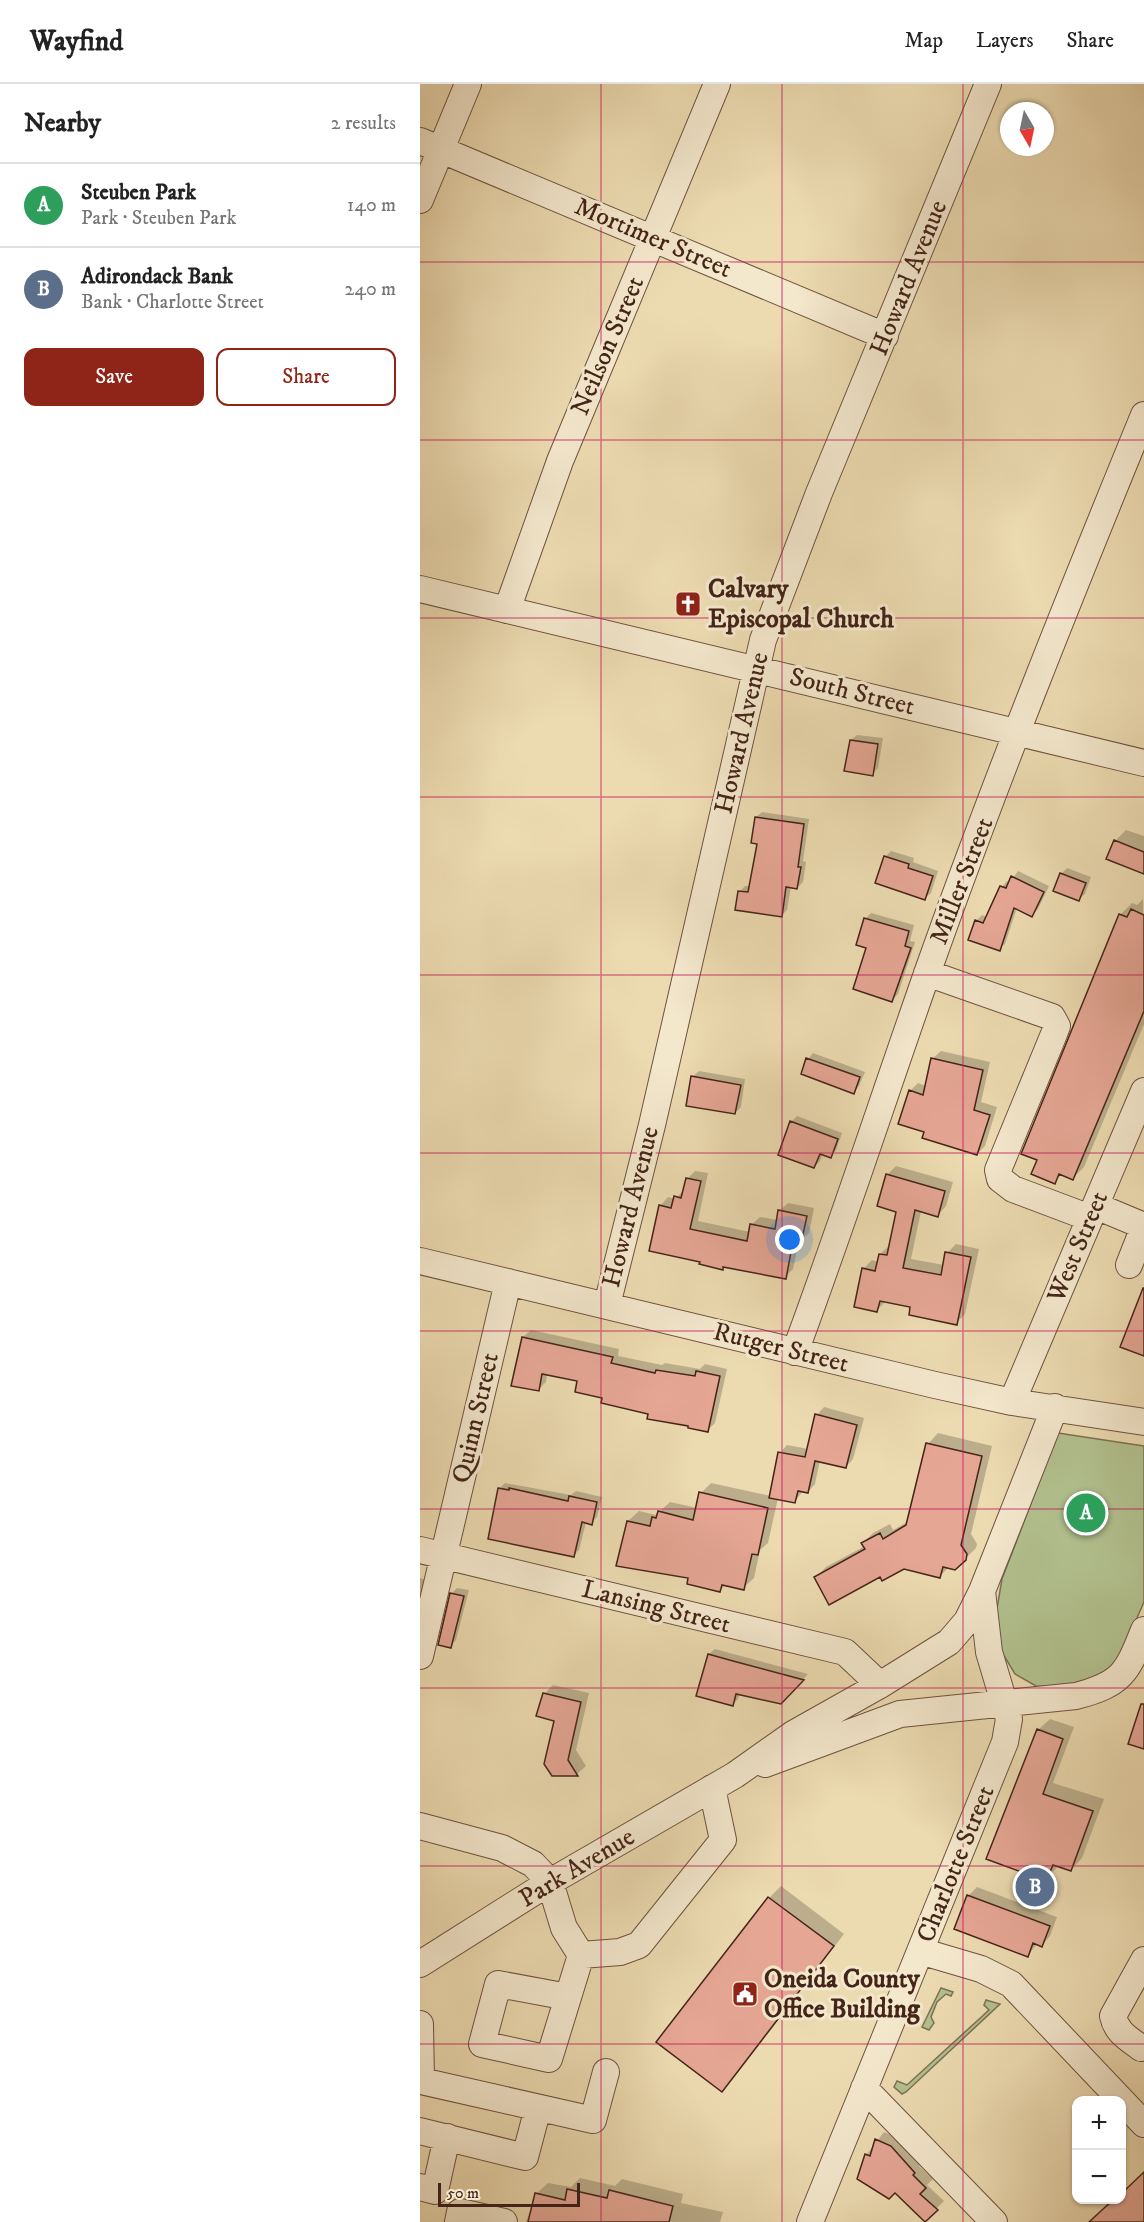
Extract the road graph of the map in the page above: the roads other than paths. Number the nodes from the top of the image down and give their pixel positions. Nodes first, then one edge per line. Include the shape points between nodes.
1 (468, 84) edge
2 (717, 84) edge
3 (988, 84) edge
4 (430, 146) edge
5 (420, 200) edge
6 (654, 238) junction
7 (885, 336) junction
8 (1144, 416) edge
9 (420, 589) edge
10 (507, 610) junction
11 (757, 669) junction
12 (1017, 732) junction
13 (1144, 763) edge
14 (927, 973) junction
15 (1144, 1091) edge
16 (1093, 1212) junction
17 (1144, 1227) edge
18 (420, 1261) edge
19 (1128, 1265) dead end
20 (508, 1282) junction
21 (608, 1305) junction
22 (795, 1352) junction
23 (1012, 1402) junction
24 (1056, 1407) junction
25 (1144, 1422) edge
26 (432, 1552) edge
27 (982, 1592) junction
28 (1144, 1630) edge
29 (420, 1656) edge
30 (880, 1685) junction
31 (1005, 1703) junction
32 (735, 1775) junction
33 (712, 1788) junction
34 (420, 1826) edge
35 (550, 1882) junction
36 (920, 1951) junction
37 (581, 1955) junction
38 (1144, 1960) edge
39 (420, 1964) edge
40 (568, 1997) dead end
41 (420, 2024) edge
42 (1144, 2047) edge
43 (606, 2072) dead end
44 (421, 2081) edge
45 (864, 2088) junction
46 (538, 2108) junction
47 (1144, 2124) edge
48 (420, 2131) edge
49 (447, 2137) junction
50 (420, 2187) edge
51 (458, 2222) edge
52 (504, 2222) edge
53 (810, 2222) edge
54 (994, 2222) edge

1 - 4 street
2 - 6 street, Neilson Street
3 - 7 street, Howard Avenue
4 - 5 street
4 - 6 street, Mortimer Street
6 - 7 street, Mortimer Street
6 - 10 street, Neilson Street via 560,461
7 - 11 street, Howard Avenue via 819,493 763,640
8 - 12 street, Miller Street
9 - 10 street, South Street
10 - 11 street, South Street
11 - 12 street, South Street
11 - 21 street, Howard Avenue
12 - 13 street, South Street
12 - 14 street, Miller Street
14 - 16 street via 1052,1017 1057,1026 998,1170 1000,1179 1013,1189
14 - 22 street, Miller Street
15 - 16 street, West Street
16 - 17 street
16 - 23 street, West Street
17 - 19 street
18 - 20 street, Rutger Street
20 - 21 street, Rutger Street
20 - 26 street, Quinn Street
21 - 22 street, Rutger Street
22 - 23 street, Rutger Street
23 - 24 street, Rutger Street
24 - 25 street, Rutger Street
24 - 27 street, Park Avenue
26 - 29 street, Quinn Street
26 - 30 street, Lansing Street via 845,1653
27 - 30 street, Park Avenue via 967,1621 949,1642
27 - 31 street, Charlotte Street via 988,1652
28 - 31 street, Park Avenue via 1131,1663 1121,1676 1102,1689 1076,1696
30 - 32 street, Park Avenue via 793,1734
31 - 32 street, Park Avenue via 900,1714
31 - 36 street, Charlotte Street via 1009,1719 1005,1742
32 - 33 street, Park Avenue
33 - 35 street, Park Avenue
33 - 37 street via 723,1840 689,1884 639,1945 620,1952
34 - 35 street via 502,1848 533,1864
35 - 37 street via 564,1928
35 - 39 street, Park Avenue
36 - 45 street, Charlotte Street
36 - 47 street via 981,1968 1011,1984
37 - 40 street
38 - 42 street via 1113,2016 1121,2034
41 - 44 street
43 - 46 street via 593,2120
44 - 46 street
45 - 53 street, Charlotte Street
45 - 54 street
46 - 49 street via 525,2157
48 - 49 street
49 - 50 street via 435,2191
51 - 52 street via 460,2212

